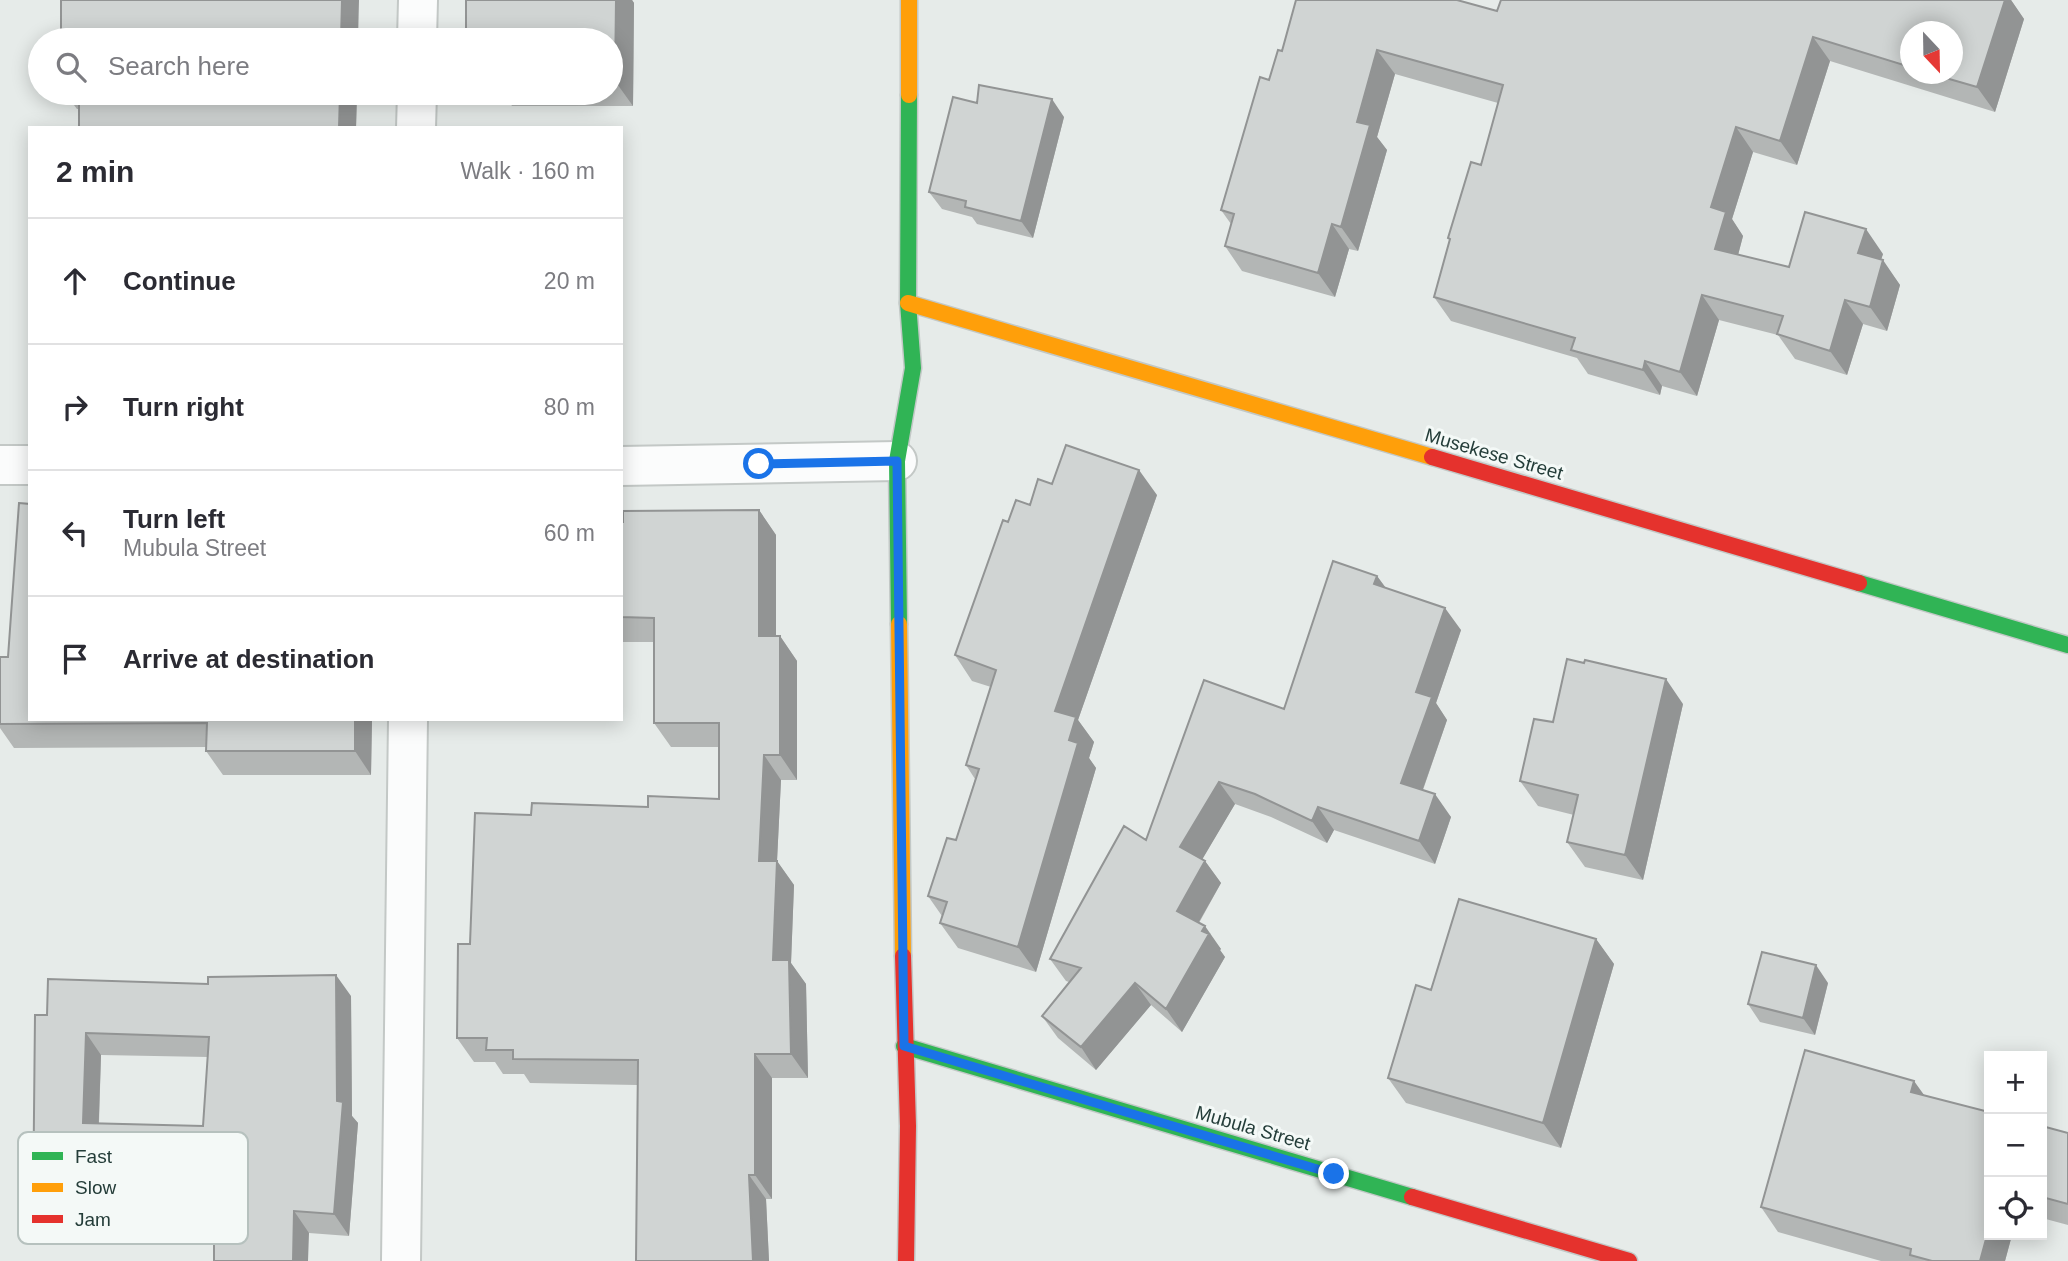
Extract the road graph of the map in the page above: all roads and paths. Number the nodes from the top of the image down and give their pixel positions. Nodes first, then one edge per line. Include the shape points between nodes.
1 (418, 0) edge
2 (908, 0) edge
3 (417, 28) edge
4 (416, 105) edge
5 (416, 126) edge
6 (908, 303) junction
7 (897, 461) junction
8 (0, 465) edge
9 (28, 466) edge
10 (623, 466) edge
11 (2068, 645) edge
12 (408, 721) edge
13 (904, 1046) junction
14 (401, 1261) edge
15 (906, 1261) edge
16 (1629, 1261) edge

1 - 3 street
2 - 6 street
4 - 5 street
6 - 7 street via 913,368
6 - 11 street, Musekese Street
7 - 10 street
7 - 13 street
8 - 9 street
12 - 14 street
13 - 15 street
13 - 16 street, Mubula Street

